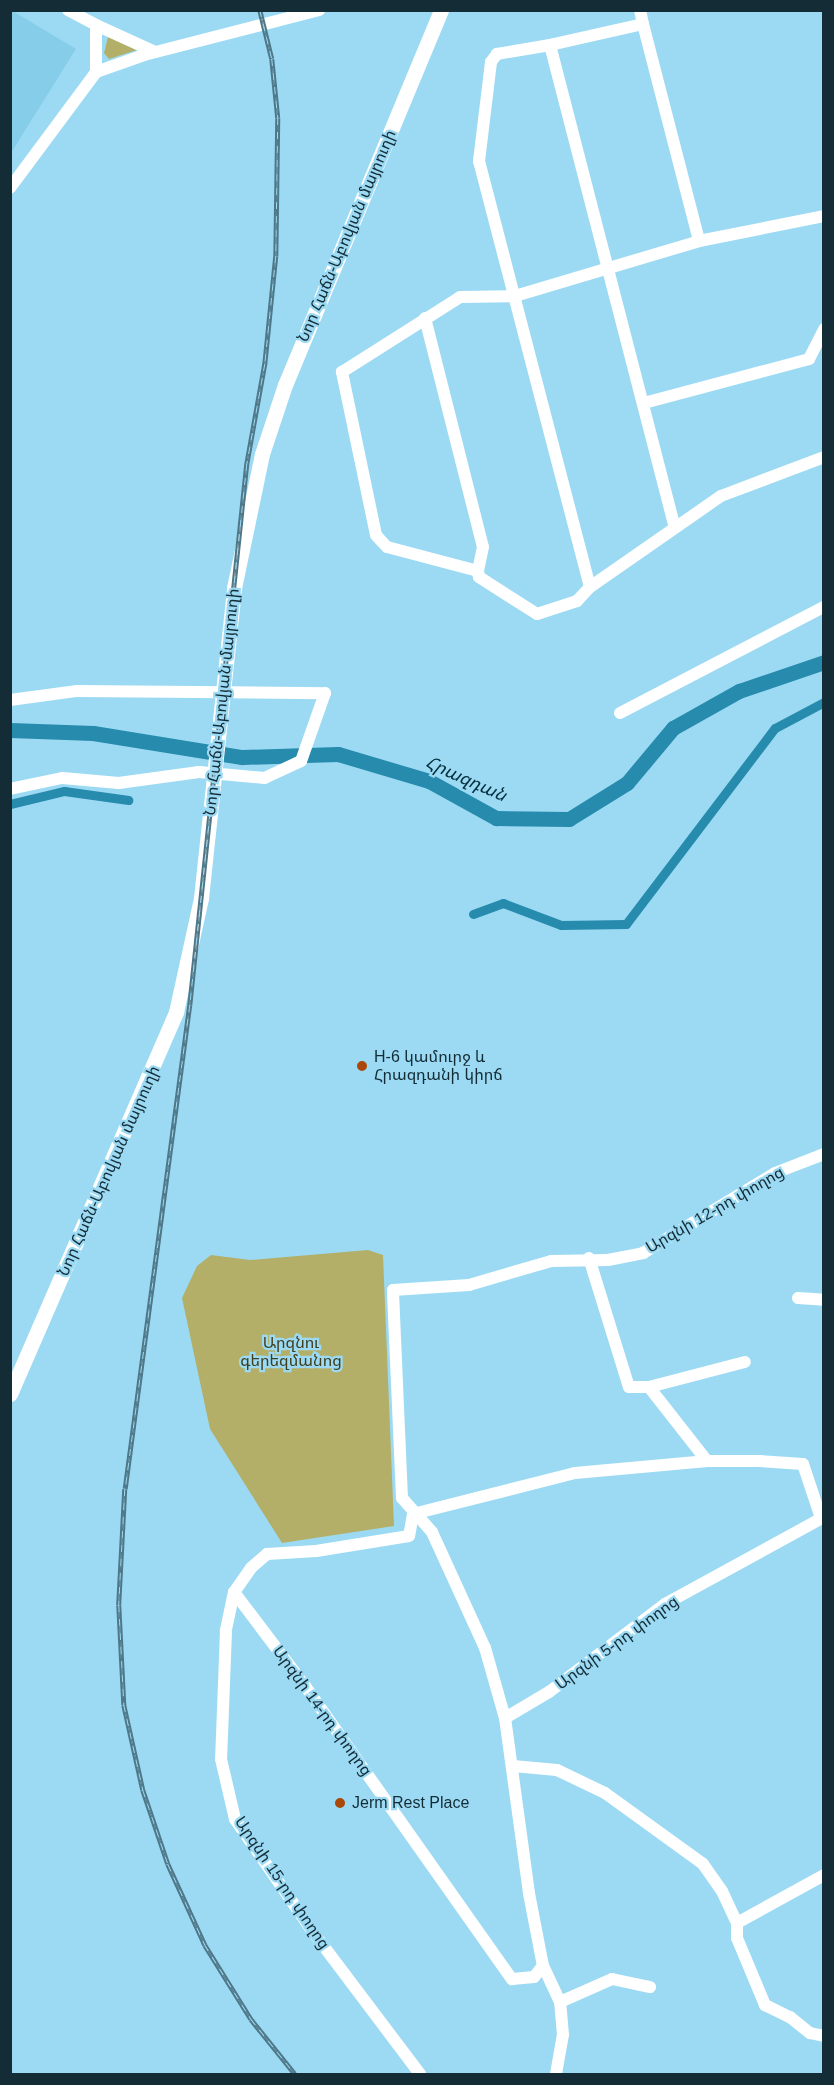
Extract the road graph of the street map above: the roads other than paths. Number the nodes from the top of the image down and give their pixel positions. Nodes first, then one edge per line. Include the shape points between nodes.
1 (68, 10) edge
2 (319, 10) edge
3 (441, 10) edge
4 (640, 10) edge
5 (643, 24) junction
6 (96, 25) junction
7 (550, 45) junction
8 (155, 52) junction
9 (96, 72) junction
10 (10, 188) edge
11 (824, 216) edge
12 (699, 242) junction
13 (606, 270) junction
14 (515, 296) junction
15 (425, 318) junction
16 (824, 329) edge
17 (644, 403) junction
18 (824, 457) edge
19 (674, 525) junction
20 (478, 571) junction
21 (590, 587) junction
22 (824, 606) edge
23 (10, 700) edge
24 (621, 712) dead end
25 (10, 789) edge
26 (824, 1154) edge
27 (589, 1258) junction
28 (798, 1298) dead end
29 (824, 1300) edge
30 (745, 1362) dead end
31 (649, 1387) junction
32 (10, 1395) edge
33 (707, 1461) junction
34 (413, 1514) junction
35 (822, 1518) edge
36 (234, 1592) junction
37 (505, 1718) junction
38 (513, 1766) junction
39 (824, 1875) edge
40 (736, 1923) junction
41 (543, 1966) junction
42 (650, 1987) dead end
43 (560, 2002) junction
44 (824, 2036) edge
45 (420, 2074) edge
46 (556, 2074) edge

1 - 6 street
2 - 8 street
3 - 32 main road, Նոր Հաճն-Աբովյան մայրուղի via 307,332 265,444 244,528 201,898 187,967 164,1046
4 - 5 street
5 - 7 street
5 - 12 street
6 - 8 street
6 - 9 street
7 - 13 street
7 - 14 street via 497,54 491,62 479,161
8 - 9 street
9 - 10 street
11 - 12 street
12 - 13 street
13 - 14 street
13 - 17 street
14 - 15 street via 460,297
14 - 21 street
15 - 20 street via 483,547
15 - 20 street via 342,372 376,536 387,548
16 - 17 street via 809,359
17 - 19 street
18 - 19 street via 721,496
19 - 21 street
20 - 21 street via 479,577 537,614 577,601
22 - 24 street
23 - 25 street via 77,691 325,693 301,761 265,778 199,772 119,783 62,778
26 - 27 street, Արզնի 12-րդ փողոց via 775,1173 643,1253 608,1260
27 - 31 street via 629,1387
27 - 34 street, Արզնի 12-րդ փողոց via 551,1261 470,1285 393,1290 402,1498
28 - 29 street
30 - 31 street
31 - 33 street
33 - 34 street via 576,1473
33 - 35 street via 803,1464
34 - 36 street, Արզնի 15-րդ փողոց via 409,1536 316,1551 267,1554
34 - 37 street via 432,1532 459,1590 484,1648
35 - 37 street, Արզնի 5-րդ փողոց via 665,1604 549,1692
36 - 41 street, Արզնի 14-րդ փողոց via 512,1979 534,1977
36 - 45 street, Արզնի 15-րդ փողոց via 226,1631 221,1759 235,1819 313,1932
37 - 38 street
38 - 40 street via 557,1770 619,1802 703,1864 722,1891
38 - 41 street via 529,1893
39 - 40 street
40 - 44 street via 737,1938 765,2005 790,2017 810,2033
41 - 43 street
42 - 43 street via 612,1979
43 - 46 street via 563,2035

